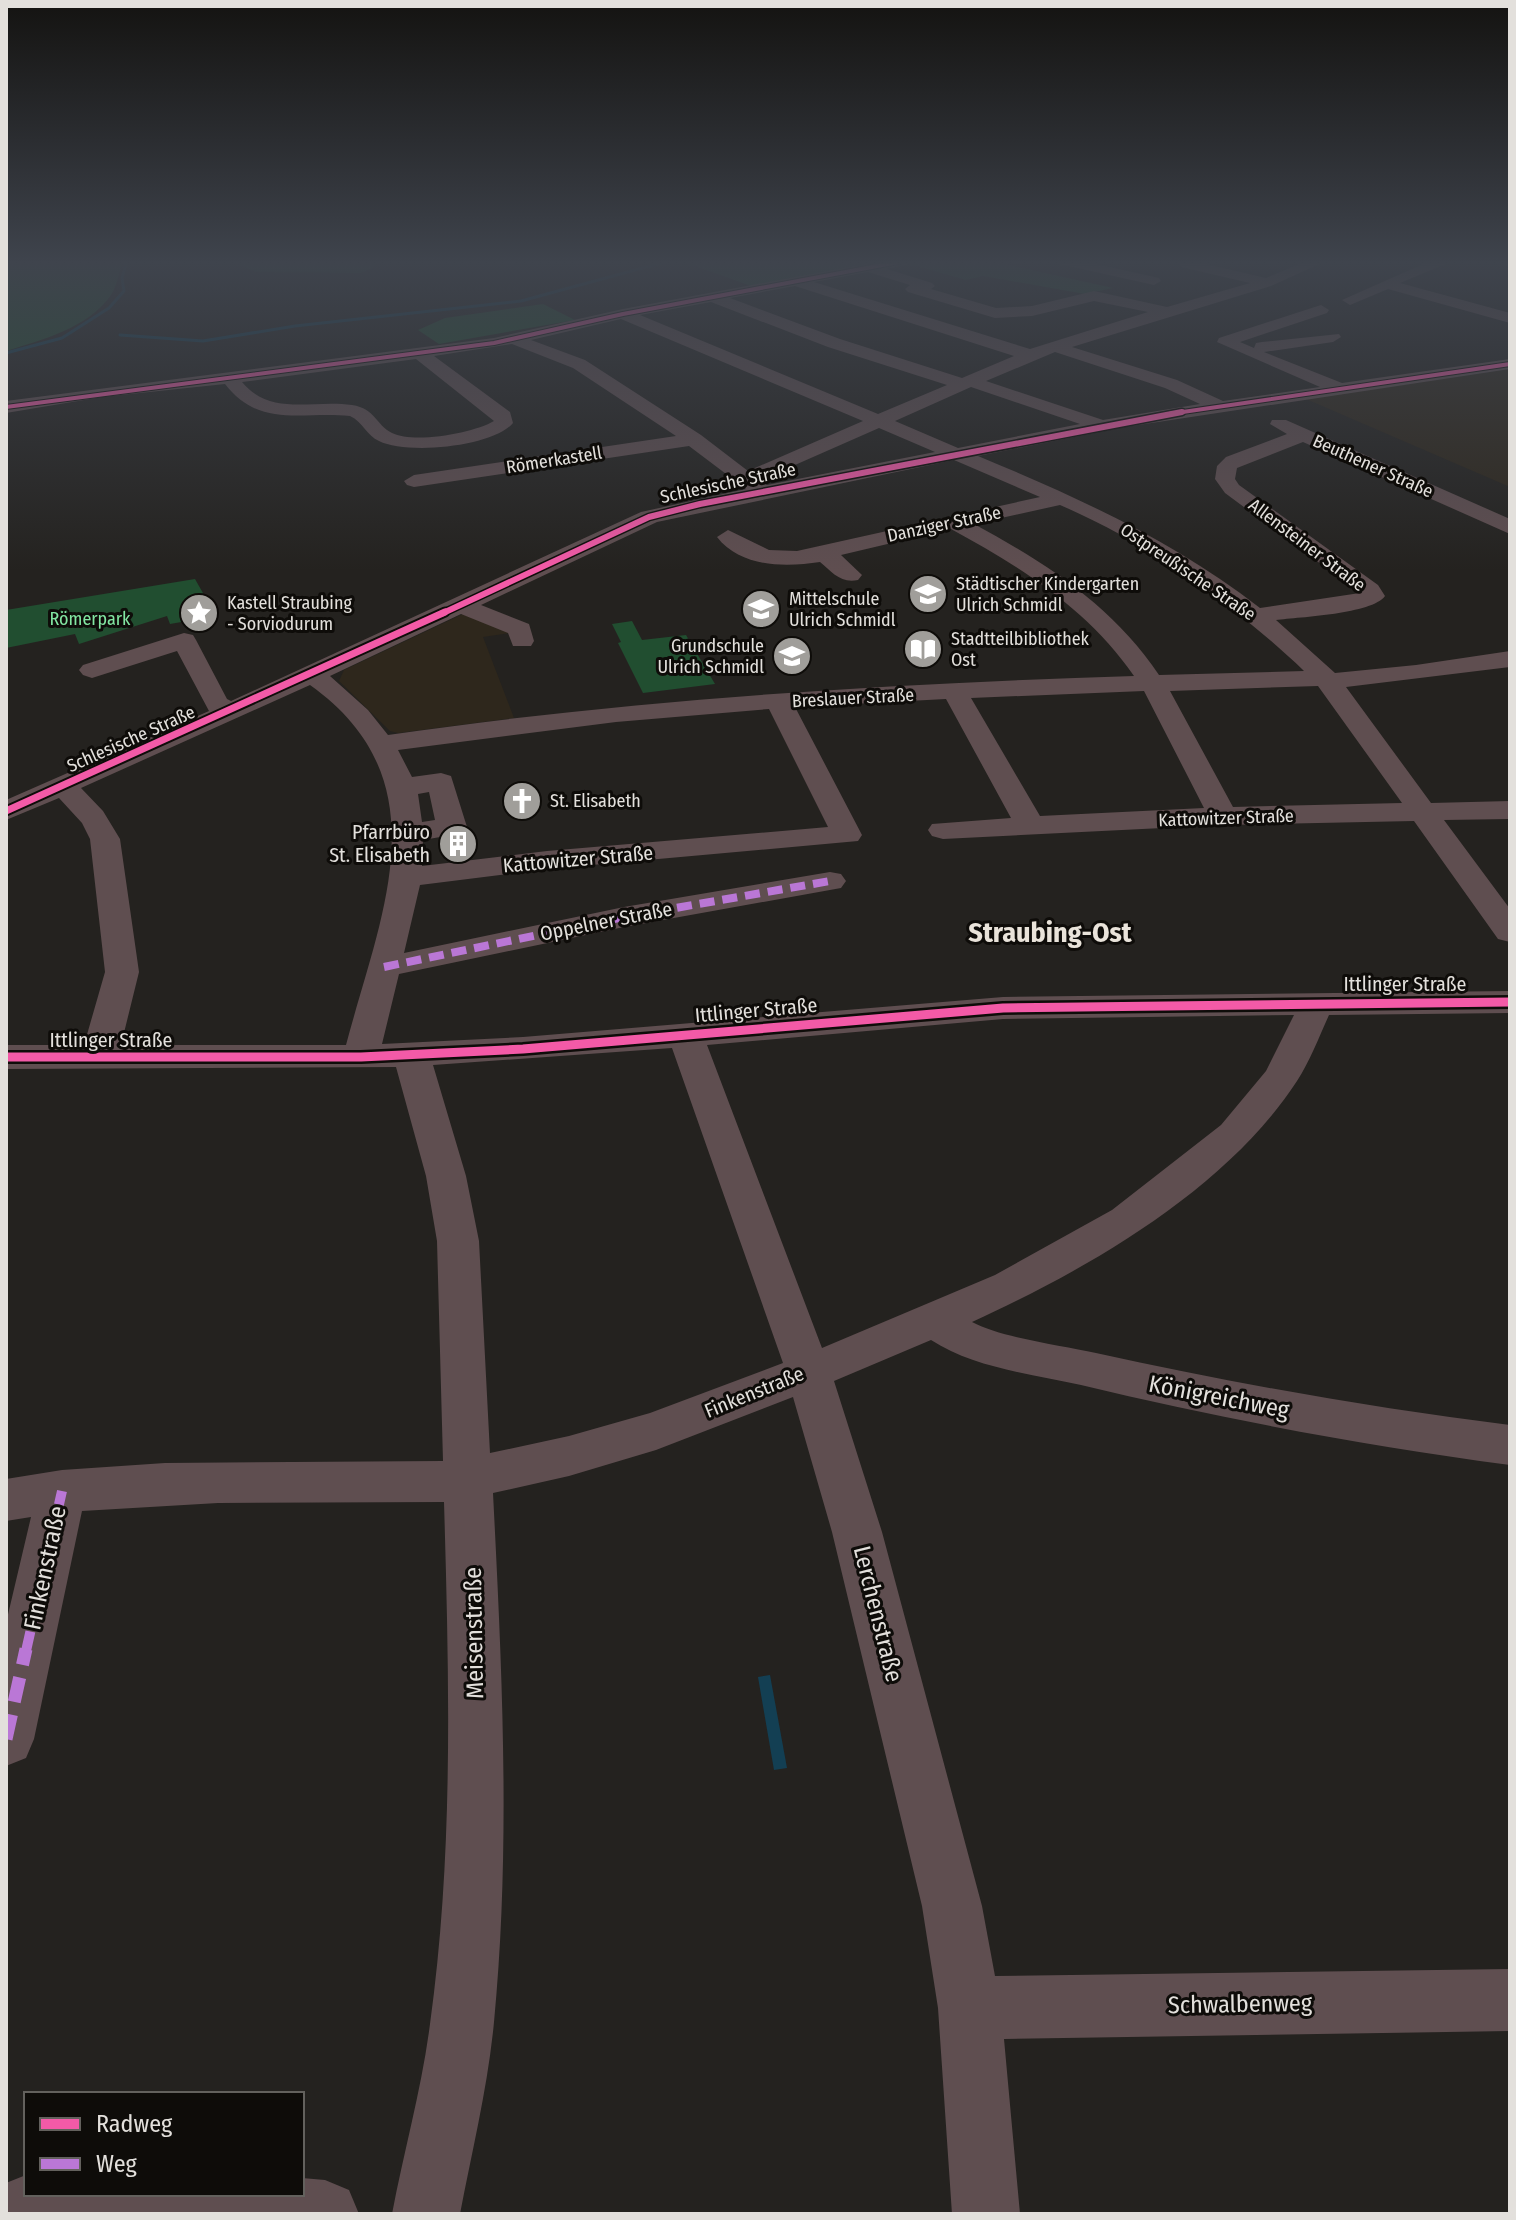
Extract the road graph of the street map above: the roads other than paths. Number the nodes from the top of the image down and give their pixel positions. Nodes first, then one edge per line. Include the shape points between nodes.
1 (344, 364) edge
2 (433, 364) edge
3 (578, 364) edge
4 (741, 364) edge
5 (903, 364) edge
6 (1009, 364) edge
7 (1108, 364) edge
8 (1278, 364) edge
9 (1510, 364) edge
10 (230, 378) junction
11 (965, 382) junction
12 (1341, 389) junction
13 (1227, 405) junction
14 (6, 407) edge
15 (880, 422) junction
16 (1101, 425) junction
17 (1303, 435) junction
18 (694, 439) junction
19 (956, 453) junction
20 (414, 481) dead end
21 (755, 486) junction
22 (1064, 498) junction
23 (954, 522) junction
24 (1510, 527) edge
25 (728, 537) dead end
26 (825, 554) junction
27 (850, 575) dead end
28 (460, 605) junction
29 (1255, 616) junction
30 (522, 641) dead end
31 (1510, 659) edge
32 (1481, 665) junction
33 (92, 670) dead end
34 (311, 675) junction
35 (1327, 680) junction
36 (1151, 683) junction
37 (1510, 688) edge
38 (955, 692) junction
39 (779, 702) junction
40 (232, 711) junction
41 (383, 744) junction
42 (63, 787) junction
43 (402, 787) junction
44 (1510, 810) edge
45 (6, 811) edge
46 (1421, 814) junction
47 (1223, 816) junction
48 (1031, 826) junction
49 (943, 830) dead end
50 (409, 833) junction
51 (406, 877) junction
52 (830, 881) dead end
53 (1510, 932) edge
54 (384, 967) junction
55 (1318, 1002) junction
56 (1510, 1002) edge
57 (685, 1034) junction
58 (411, 1054) junction
59 (6, 1057) edge
60 (361, 1057) junction
61 (99, 1058) junction
62 (938, 1319) junction
63 (808, 1371) junction
64 (1510, 1445) edge
65 (469, 1478) junction
66 (62, 1491) junction
67 (6, 1500) edge
68 (6, 1739) edge
69 (1510, 2000) edge
70 (970, 2008) junction
71 (14, 2214) edge
72 (325, 2214) edge
73 (426, 2214) edge
74 (986, 2214) edge

1 - 10 street
2 - 10 street via 503,416 504,423 483,433 432,441 393,440 370,418 355,412 263,406 247,398
3 - 18 street
4 - 15 street, Ostpreußische Straße
5 - 11 street
6 - 11 street
7 - 13 street, Beuthener Straße
8 - 12 street
9 - 12 street, Schlesische Straße
10 - 14 street
11 - 15 street
11 - 16 street
12 - 13 street, Schlesische Straße
13 - 16 street, Schlesische Straße
13 - 17 street, Beuthener Straße
15 - 19 street, Ostpreußische Straße
15 - 21 street
16 - 19 street, Schlesische Straße
17 - 24 street, Beuthener Straße
17 - 29 street, Allensteiner Straße via 1233,461 1225,479 1373,596
18 - 20 street, Römerkastell
18 - 21 street
19 - 21 street, Schlesische Straße
19 - 22 street, Ostpreußische Straße
21 - 28 street, Schlesische Straße via 628,524
22 - 23 street, Danziger Straße
22 - 29 street, Ostpreußische Straße via 1158,549
23 - 26 street, Danziger Straße
23 - 36 street via 1075,599 1110,630
25 - 26 street, Danziger Straße via 760,557
26 - 27 street
28 - 30 street via 520,629
28 - 34 street, Schlesische Straße
29 - 35 street, Ostpreußische Straße
31 - 32 street, Breslauer Straße
32 - 35 street, Breslauer Straße
32 - 37 street
33 - 40 street, Schlesische Straße via 184,640 216,704
34 - 40 street, Schlesische Straße
34 - 41 street via 328,685
35 - 36 street, Breslauer Straße
35 - 46 street, Ostpreußische Straße
36 - 38 street, Breslauer Straße
36 - 47 street
38 - 39 street, Breslauer Straße
38 - 48 street
39 - 41 street, Breslauer Straße via 534,722
39 - 51 street, Kattowitzer Straße via 847,835
40 - 42 street, Schlesische Straße
41 - 43 street
42 - 45 street, Schlesische Straße
42 - 61 street via 101,827 113,897 122,972
43 - 50 street
43 - 50 street via 441,782 452,827
44 - 46 street, Kattowitzer Straße
46 - 47 street, Kattowitzer Straße
46 - 53 street, Ostpreußische Straße
47 - 48 street, Kattowitzer Straße
48 - 49 street, Kattowitzer Straße
50 - 51 street
51 - 54 street
52 - 54 street, Oppelner Straße
54 - 60 street
55 - 56 street, Ittlinger Straße
55 - 57 street, Ittlinger Straße via 1003,1008
55 - 62 street, Finkenstraße via 1282,1076 1235,1134 1127,1220 1010,1286
57 - 58 street, Ittlinger Straße
57 - 63 street, Lerchenstraße
58 - 60 street, Ittlinger Straße
58 - 65 street, Meisenstraße via 446,1176 458,1241
59 - 61 street, Ittlinger Straße
60 - 61 street, Ittlinger Straße
62 - 63 street, Finkenstraße
62 - 64 street, Königreichweg via 969,1341 1161,1387
63 - 65 street, Finkenstraße via 656,1431
63 - 70 street, Lerchenstraße via 857,1532 952,1906
65 - 66 street, Finkenstraße via 430,1483 175,1481
65 - 73 street, Meisenstraße via 476,1687 470,1926 462,2025
66 - 67 street, Finkenstraße
66 - 68 street, Finkenstraße
69 - 70 street, Schwalbenweg
70 - 74 street, Lerchenstraße
71 - 72 street via 62,2196

